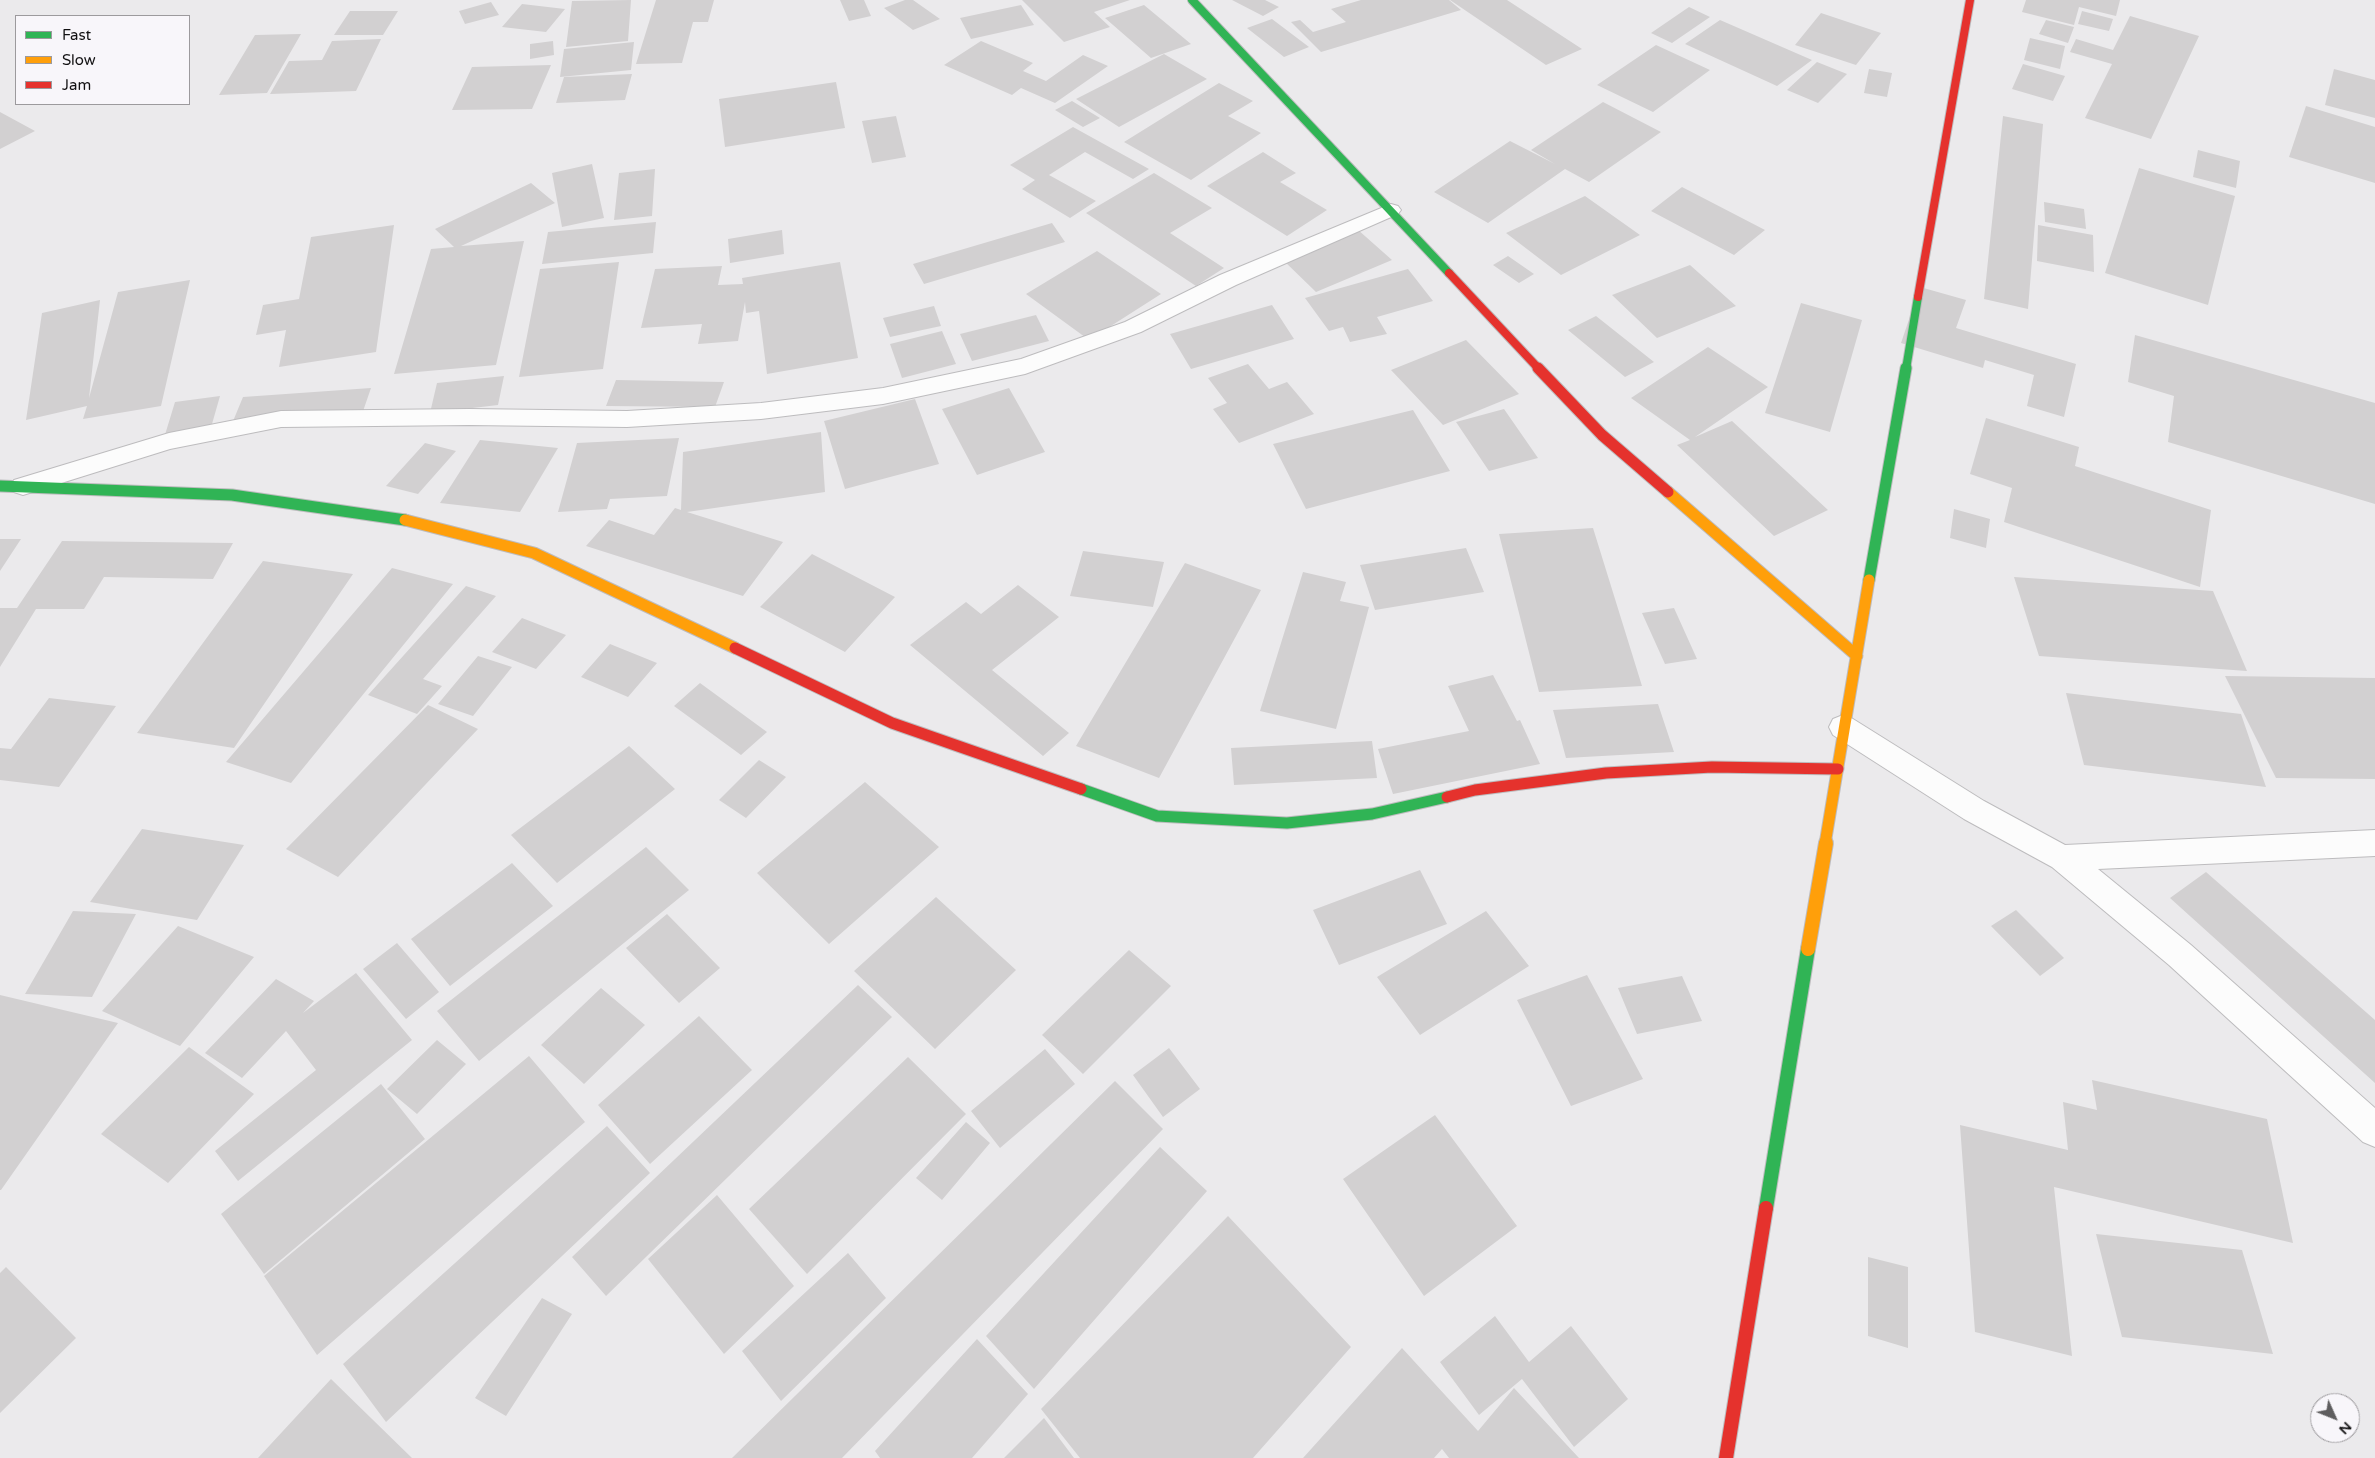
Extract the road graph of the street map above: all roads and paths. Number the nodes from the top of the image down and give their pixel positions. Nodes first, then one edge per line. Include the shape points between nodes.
1 (1192, 0) edge
2 (1970, 0) edge
3 (1390, 210) junction
4 (0, 486) edge
5 (23, 486) junction
6 (1857, 656) junction
7 (1843, 727) junction
8 (1838, 769) junction
9 (2375, 843) edge
10 (2062, 858) junction
11 (2375, 1130) edge
12 (1726, 1458) edge

1 - 3 street
2 - 6 street
3 - 5 street via 1228,280 1133,327 1025,366 883,396 761,411 627,419 281,419 170,441
3 - 6 street via 1602,435
4 - 5 street
5 - 8 street via 232,494 395,518 534,553 892,723 1157,816 1287,824 1372,814 1475,790 1606,773 1712,767
6 - 7 street
7 - 8 street
7 - 10 street via 1974,810
8 - 12 street
9 - 10 street
10 - 11 street via 2180,955

